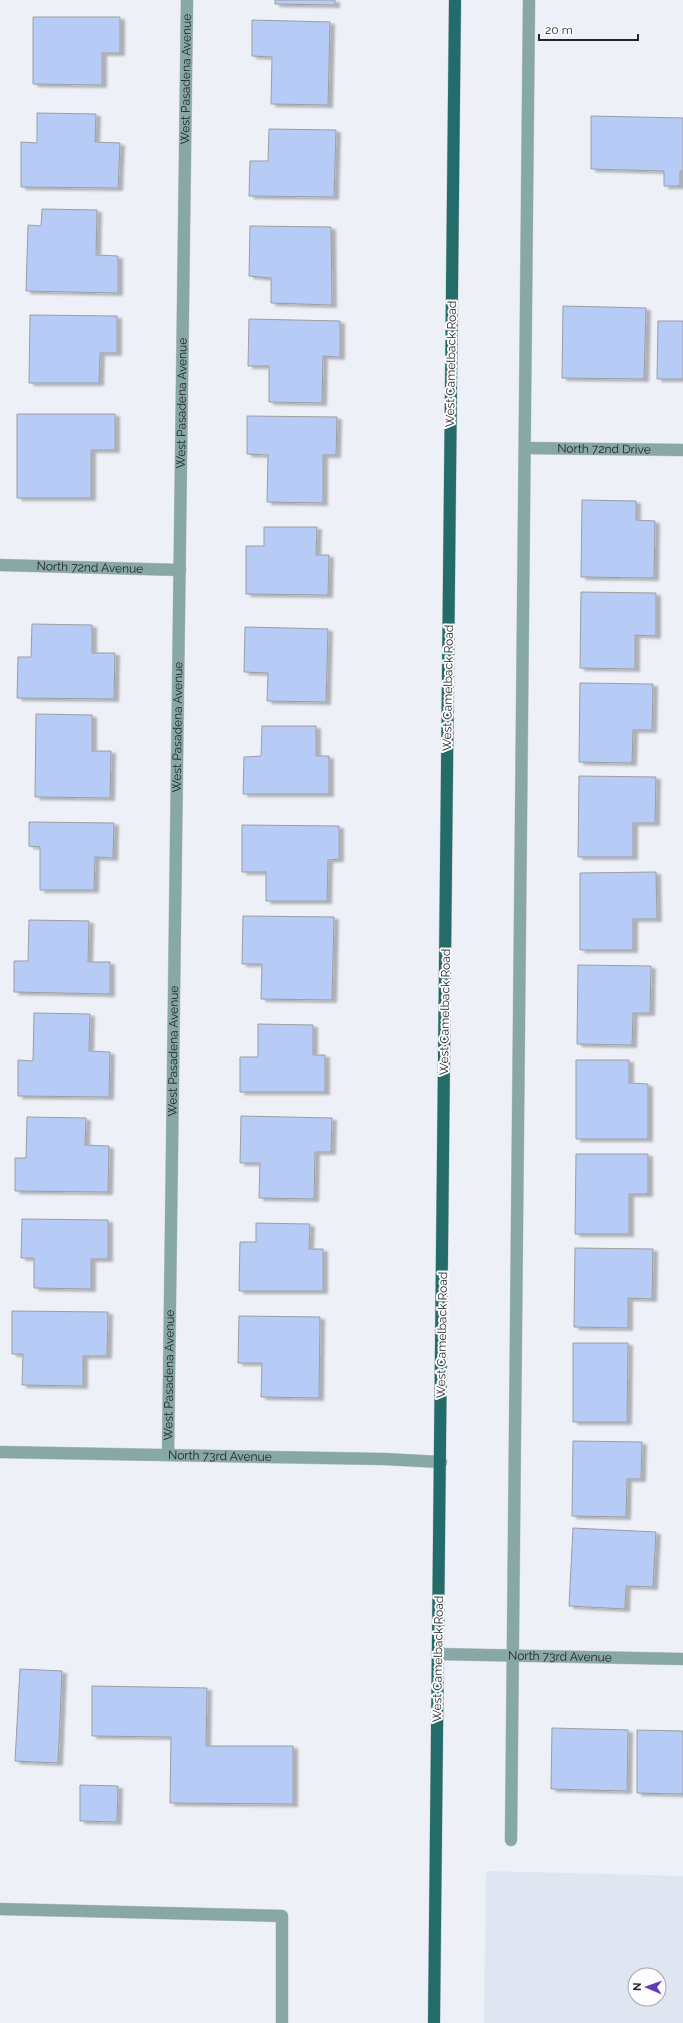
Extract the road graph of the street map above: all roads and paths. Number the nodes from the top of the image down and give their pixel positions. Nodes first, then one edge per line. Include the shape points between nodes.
1 (187, 0) edge
2 (455, 0) edge
3 (529, 0) edge
4 (525, 448) junction
5 (683, 450) edge
6 (0, 564) edge
7 (180, 570) junction
8 (0, 1452) edge
9 (168, 1454) junction
10 (441, 1462) junction
11 (437, 1654) junction
12 (512, 1656) junction
13 (683, 1659) edge
14 (511, 1840) dead end
15 (0, 1909) edge
16 (282, 2023) edge
17 (434, 2023) edge

1 - 7 street, West Pasadena Avenue
2 - 10 main road, West Camelback Road
3 - 4 street
4 - 5 street, North 72nd Drive
4 - 12 street
6 - 7 street, North 72nd Avenue
7 - 9 street, West Pasadena Avenue
8 - 9 street, North 73rd Avenue
9 - 10 street, North 73rd Avenue
10 - 11 main road, West Camelback Road
11 - 12 street, North 73rd Avenue
11 - 17 main road, West Camelback Road
12 - 13 street, North 73rd Avenue
12 - 14 street
15 - 16 street via 282,1916

